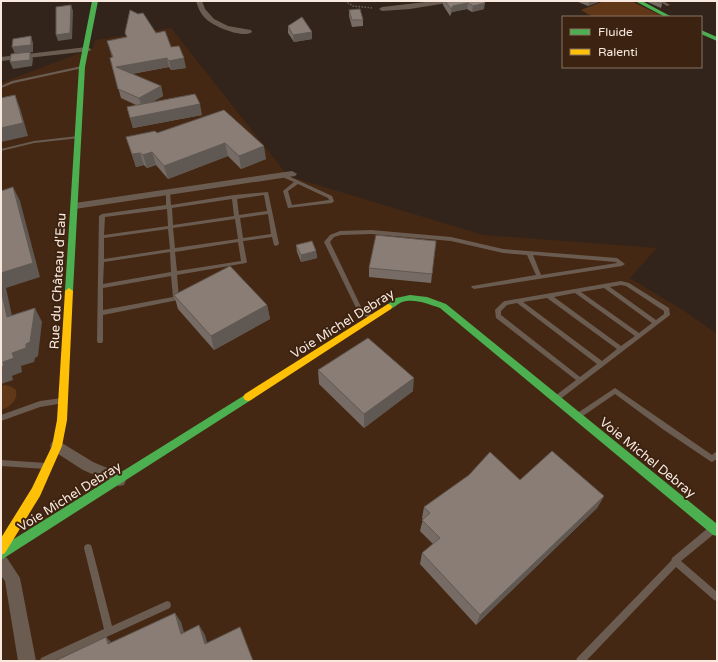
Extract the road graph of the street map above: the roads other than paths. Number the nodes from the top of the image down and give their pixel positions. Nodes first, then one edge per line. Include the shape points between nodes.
1 (96, 1) edge
2 (199, 1) edge
3 (447, 1) edge
4 (638, 1) edge
5 (660, 1) edge
6 (668, 5) dead end
7 (382, 9) road end
8 (667, 16) edge
9 (248, 32) dead end
10 (702, 32) edge
11 (717, 39) edge
12 (87, 49) junction
13 (1, 59) edge
14 (82, 67) junction
15 (1, 87) edge
16 (78, 137) junction
17 (1, 150) edge
18 (287, 175) joint
19 (298, 182) junction
20 (168, 192) junction
21 (234, 197) junction
22 (75, 206) junction
23 (169, 207) junction
24 (270, 212) junction
25 (237, 217) junction
26 (171, 228) junction
27 (274, 235) junction
28 (102, 237) junction
29 (240, 240) junction
30 (276, 244) dead end
31 (172, 250) junction
32 (529, 253) junction
33 (101, 261) junction
34 (174, 274) junction
35 (539, 277) junction
36 (101, 286) junction
37 (606, 286) junction
38 (474, 287) dead end
39 (576, 291) junction
40 (549, 296) junction
41 (518, 301) junction
42 (100, 313) junction
43 (372, 318) junction
44 (656, 323) junction
45 (638, 336) junction
46 (100, 341) dead end
47 (622, 349) junction
48 (601, 364) junction
49 (580, 380) junction
50 (555, 399) junction
51 (64, 401) junction
52 (577, 417) junction
53 (1, 418) edge
54 (57, 446) junction
55 (715, 459) edge
56 (1, 463) edge
57 (48, 466) junction
58 (119, 480) junction
59 (716, 530) edge
60 (88, 548) dead end
61 (1, 549) edge
62 (1, 554) edge
63 (675, 561) junction
64 (1, 563) edge
65 (717, 597) edge
66 (167, 605) dead end
67 (109, 632) junction
68 (27, 661) edge
69 (44, 661) edge
70 (580, 661) edge

1 - 12 street, Rue du Château d'Eau
2 - 9 street via 211,21 231,30
3 - 7 street
4 - 8 street
5 - 6 lane
10 - 11 street
12 - 13 street
12 - 14 street, Rue du Château d'Eau
14 - 15 lane
14 - 16 street, Rue du Château d'Eau
16 - 17 lane via 34,142
16 - 22 street, Rue du Château d'Eau
18 - 19 lane
18 - 20 street
19 - 19 lane via 285,191 290,207 332,201 330,197
20 - 22 street
20 - 23 lane
21 - 23 lane
21 - 24 lane via 266,193
21 - 25 lane
22 - 51 street, Rue du Château d'Eau
23 - 26 lane
23 - 28 lane via 102,216
24 - 25 lane
24 - 27 lane
25 - 26 lane
25 - 29 lane
26 - 28 lane
26 - 31 lane
27 - 29 lane
27 - 30 lane
28 - 33 lane
29 - 31 lane
29 - 34 lane via 244,262
31 - 33 lane
31 - 34 lane
32 - 35 lane
32 - 35 lane via 617,260 622,264
32 - 43 lane via 503,251 451,239 386,233 340,233 332,236 327,242 360,310
33 - 36 lane
34 - 36 lane
34 - 42 lane via 176,299
35 - 38 lane
36 - 42 lane
37 - 39 lane
37 - 44 lane
37 - 44 lane via 627,284 667,310 667,315
39 - 40 lane
39 - 45 lane
40 - 41 lane
40 - 47 lane
41 - 48 lane
41 - 49 lane via 506,303 498,310 498,316
42 - 46 lane
43 - 50 street, Voie Michel Debray via 399,300 415,298 443,306
43 - 58 street, Voie Michel Debray
44 - 45 lane
45 - 47 lane
47 - 48 lane
48 - 49 lane
49 - 50 lane
50 - 52 street, Voie Michel Debray
51 - 53 lane via 40,404
51 - 54 street, Rue du Château d'Eau
52 - 55 lane via 615,391
52 - 59 street, Voie Michel Debray
54 - 57 street, Rue du Château d'Eau
54 - 58 street via 88,466
56 - 57 lane
57 - 61 street, Rue du Château d'Eau via 36,492
58 - 62 street, Voie Michel Debray
59 - 63 lane
60 - 67 lane
63 - 65 lane
63 - 70 lane
64 - 68 street via 12,578
66 - 67 lane
67 - 69 lane

